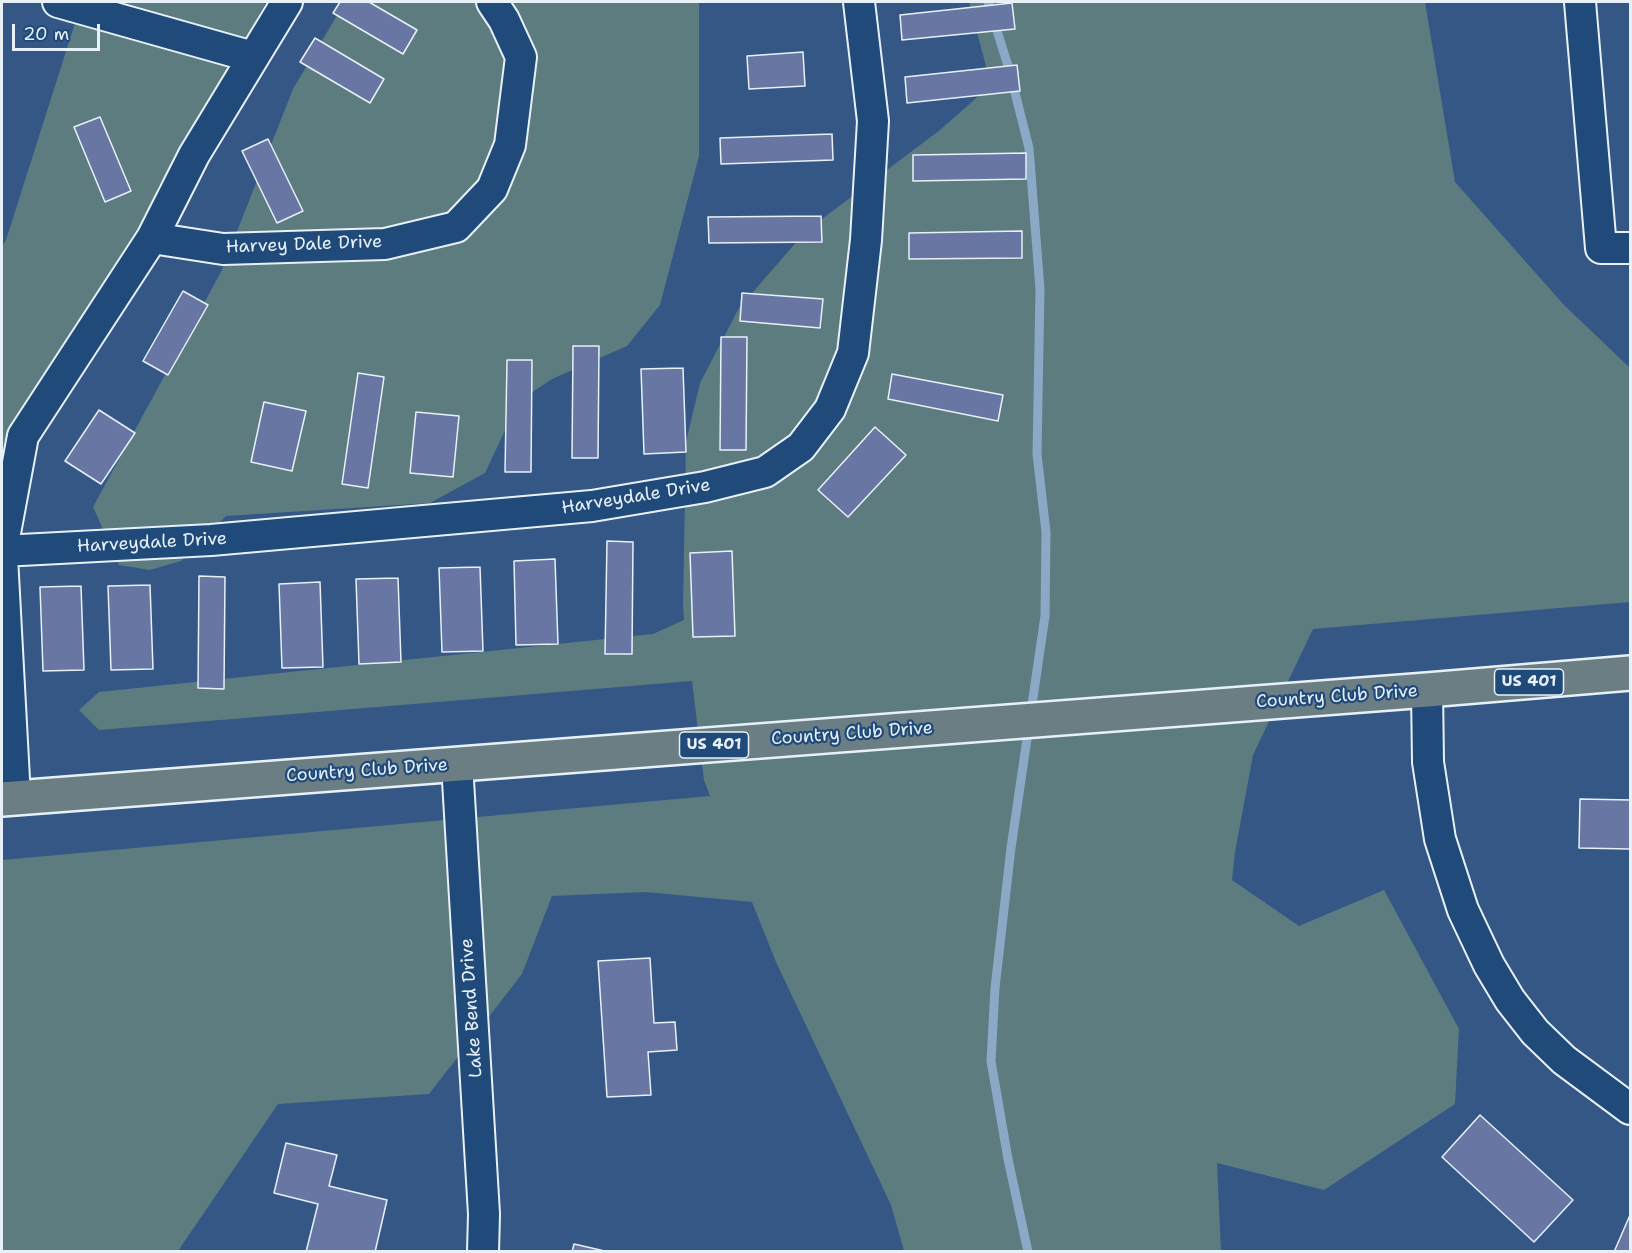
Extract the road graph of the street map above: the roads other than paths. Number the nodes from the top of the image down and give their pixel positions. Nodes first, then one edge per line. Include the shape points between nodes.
1 (58, 2) edge
2 (287, 2) edge
3 (492, 2) edge
4 (859, 2) edge
5 (1580, 2) edge
6 (253, 57) junction
7 (152, 238) junction
8 (1630, 248) edge
9 (2, 550) edge
10 (2, 557) edge
11 (1630, 673) edge
12 (1428, 690) junction
13 (457, 764) junction
14 (8, 798) edge
15 (1630, 1109) edge
16 (483, 1251) edge

1 - 6 street
2 - 6 street, Harveydale Drive
3 - 7 street, Harvey Dale Drive via 521,57 510,145 492,189 456,226 385,244 223,249
4 - 9 street, Harveydale Drive via 873,121 866,240 853,353 830,409 801,447 765,472 705,487 592,506 211,540
5 - 8 street via 1601,248
6 - 7 street, Harveydale Drive via 194,155
7 - 9 street, Harveydale Drive via 23,436
10 - 14 street
11 - 12 main road, Country Club Drive / US 401
12 - 13 main road, Country Club Drive / US 401
12 - 15 street via 1428,762 1440,840 1463,910 1489,965 1535,1032 1564,1060
13 - 14 main road, Country Club Drive / US 401
13 - 16 street, Lake Bend Drive via 484,1203

